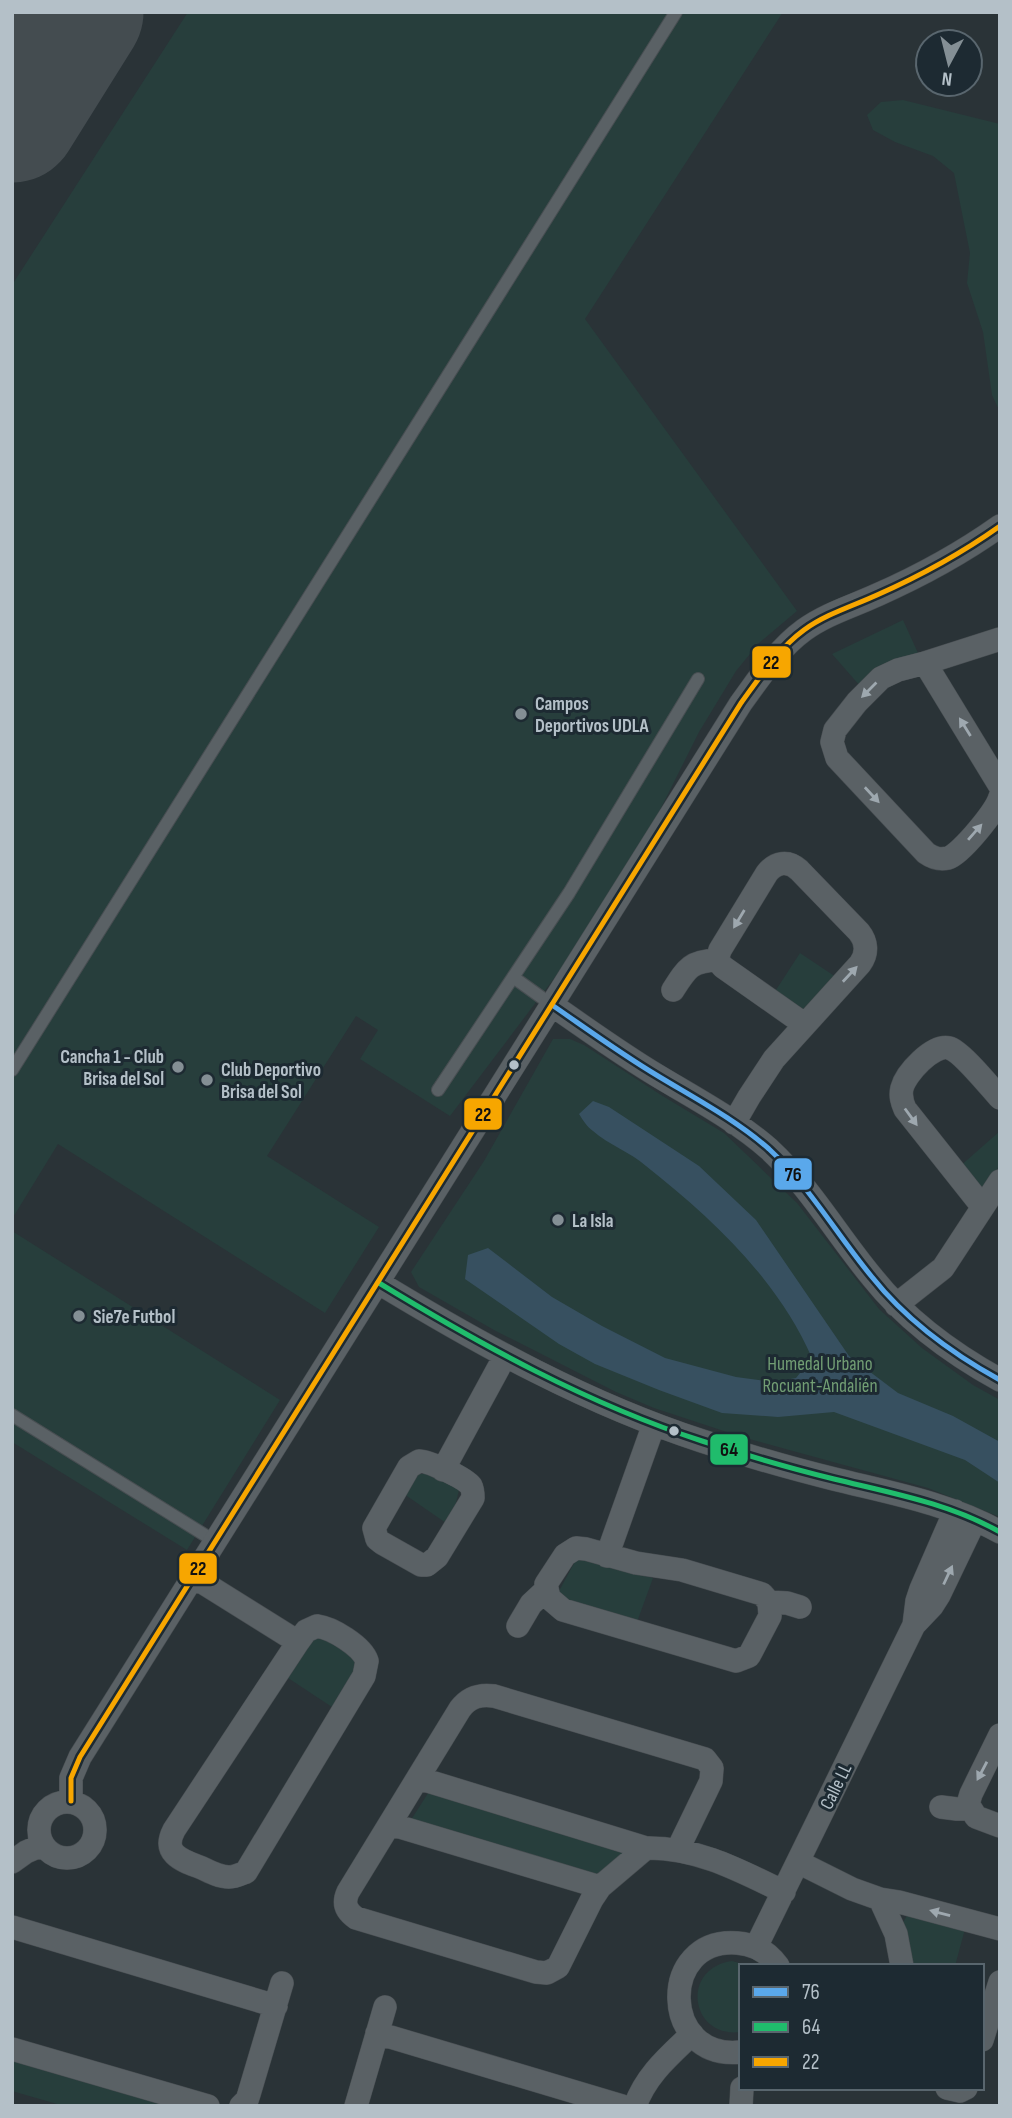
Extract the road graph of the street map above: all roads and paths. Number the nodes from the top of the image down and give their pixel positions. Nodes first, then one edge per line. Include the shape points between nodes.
1 (676, 12) edge
2 (1000, 526) edge
3 (1000, 639) edge
4 (925, 663) junction
5 (698, 679) dead end
6 (1000, 786) edge
7 (1000, 797) edge
8 (718, 960) junction
9 (513, 977) junction
10 (673, 990) dead end
11 (552, 1005) junction
12 (804, 1024) junction
13 (12, 1070) edge
14 (438, 1090) dead end
15 (1000, 1098) edge
16 (734, 1123) junction
17 (1000, 1181) edge
18 (982, 1206) junction
19 (379, 1283) junction
20 (896, 1305) junction
21 (505, 1356) junction
22 (1000, 1380) edge
23 (12, 1415) edge
24 (654, 1424) junction
25 (443, 1470) junction
26 (965, 1515) junction
27 (1000, 1532) edge
28 (216, 1542) junction
29 (607, 1556) junction
30 (194, 1577) junction
31 (546, 1590) junction
32 (769, 1602) junction
33 (800, 1607) dead end
34 (518, 1626) dead end
35 (298, 1642) junction
36 (1000, 1735) edge
37 (418, 1778) junction
38 (71, 1801) junction
39 (941, 1807) dead end
40 (970, 1809) junction
41 (390, 1824) junction
42 (1000, 1826) edge
43 (42, 1845) junction
44 (646, 1848) junction
45 (678, 1849) junction
46 (12, 1862) edge
47 (798, 1862) junction
48 (600, 1888) junction
49 (783, 1892) junction
50 (880, 1899) junction
51 (12, 1927) edge
52 (1000, 1930) edge
53 (756, 1947) junction
54 (776, 1964) edge
55 (902, 1964) edge
56 (1000, 1982) edge
57 (282, 1983) dead end
58 (276, 2006) junction
59 (385, 2007) dead end
60 (377, 2033) junction
61 (692, 2034) junction
62 (984, 2034) edge
63 (12, 2049) edge
64 (739, 2058) edge
65 (208, 2106) edge
66 (241, 2106) edge
67 (356, 2106) edge
68 (622, 2106) edge
69 (635, 2106) edge

1 - 13 lane
2 - 11 street via 928,571 823,619 789,642 741,703
3 - 4 street
6 -> 4 street
4 -> 7 street via 887,674 857,702 835,730 837,758 926,853 937,859 957,852
5 - 9 lane
8 - 10 street via 703,960 690,967
8 - 12 street
12 -> 8 street via 860,964 866,948 863,936 794,866 781,863 770,868
9 - 11 lane
9 - 14 lane
11 - 16 street
11 - 19 street
12 - 16 street
15 -> 18 street via 959,1053 944,1047 929,1053 901,1091 908,1115
16 - 20 street via 803,1185
17 - 18 street
18 - 20 street via 943,1268
19 - 21 street
19 - 28 street
20 - 22 street via 944,1345
21 - 24 street
21 - 25 street
23 - 28 lane
24 - 26 street
24 - 29 street
25 - 25 street via 424,1461 413,1463 374,1528 382,1543 421,1565 437,1558 473,1497 467,1482
26 - 27 street
26 - 47 street, Calle LL via 921,1589 914,1625
28 - 30 street
29 - 31 street via 581,1548 570,1550 549,1577
29 - 32 street via 697,1573 762,1594
30 - 35 street
30 - 38 street via 75,1766
31 - 32 street via 554,1605 563,1610 736,1661 753,1651 770,1616
31 - 34 street
32 - 33 street
35 - 35 street via 174,1830 171,1848 182,1860 229,1877 246,1872 364,1676 365,1654 329,1630 311,1628
36 -> 40 street via 971,1794
37 - 41 street
37 - 44 street
37 - 45 street via 464,1703 476,1696 494,1696 705,1759 712,1768 711,1781
38 - 43 street via 46,1810 38,1827
38 - 43 street via 93,1818 90,1845 76,1857 66,1858
39 - 40 street
40 - 42 street via 980,1820
41 - 48 street
41 - 48 street via 348,1892 345,1903 356,1918 542,1973 558,1967
43 - 46 street
44 - 45 street
44 - 48 street
45 - 49 street via 713,1859
47 - 49 street, Calle LL
47 - 50 street
49 - 53 street, Calle LL
52 -> 50 street
50 - 55 street
51 - 58 street
53 - 54 street
53 - 61 street via 735,1942 714,1945 688,1965 678,1995 681,2016
56 - 62 street
57 - 58 street
58 - 66 street via 247,2100
59 - 60 street
60 - 67 street
60 - 68 street
61 - 64 street
61 - 69 street via 655,2070
63 - 65 street

